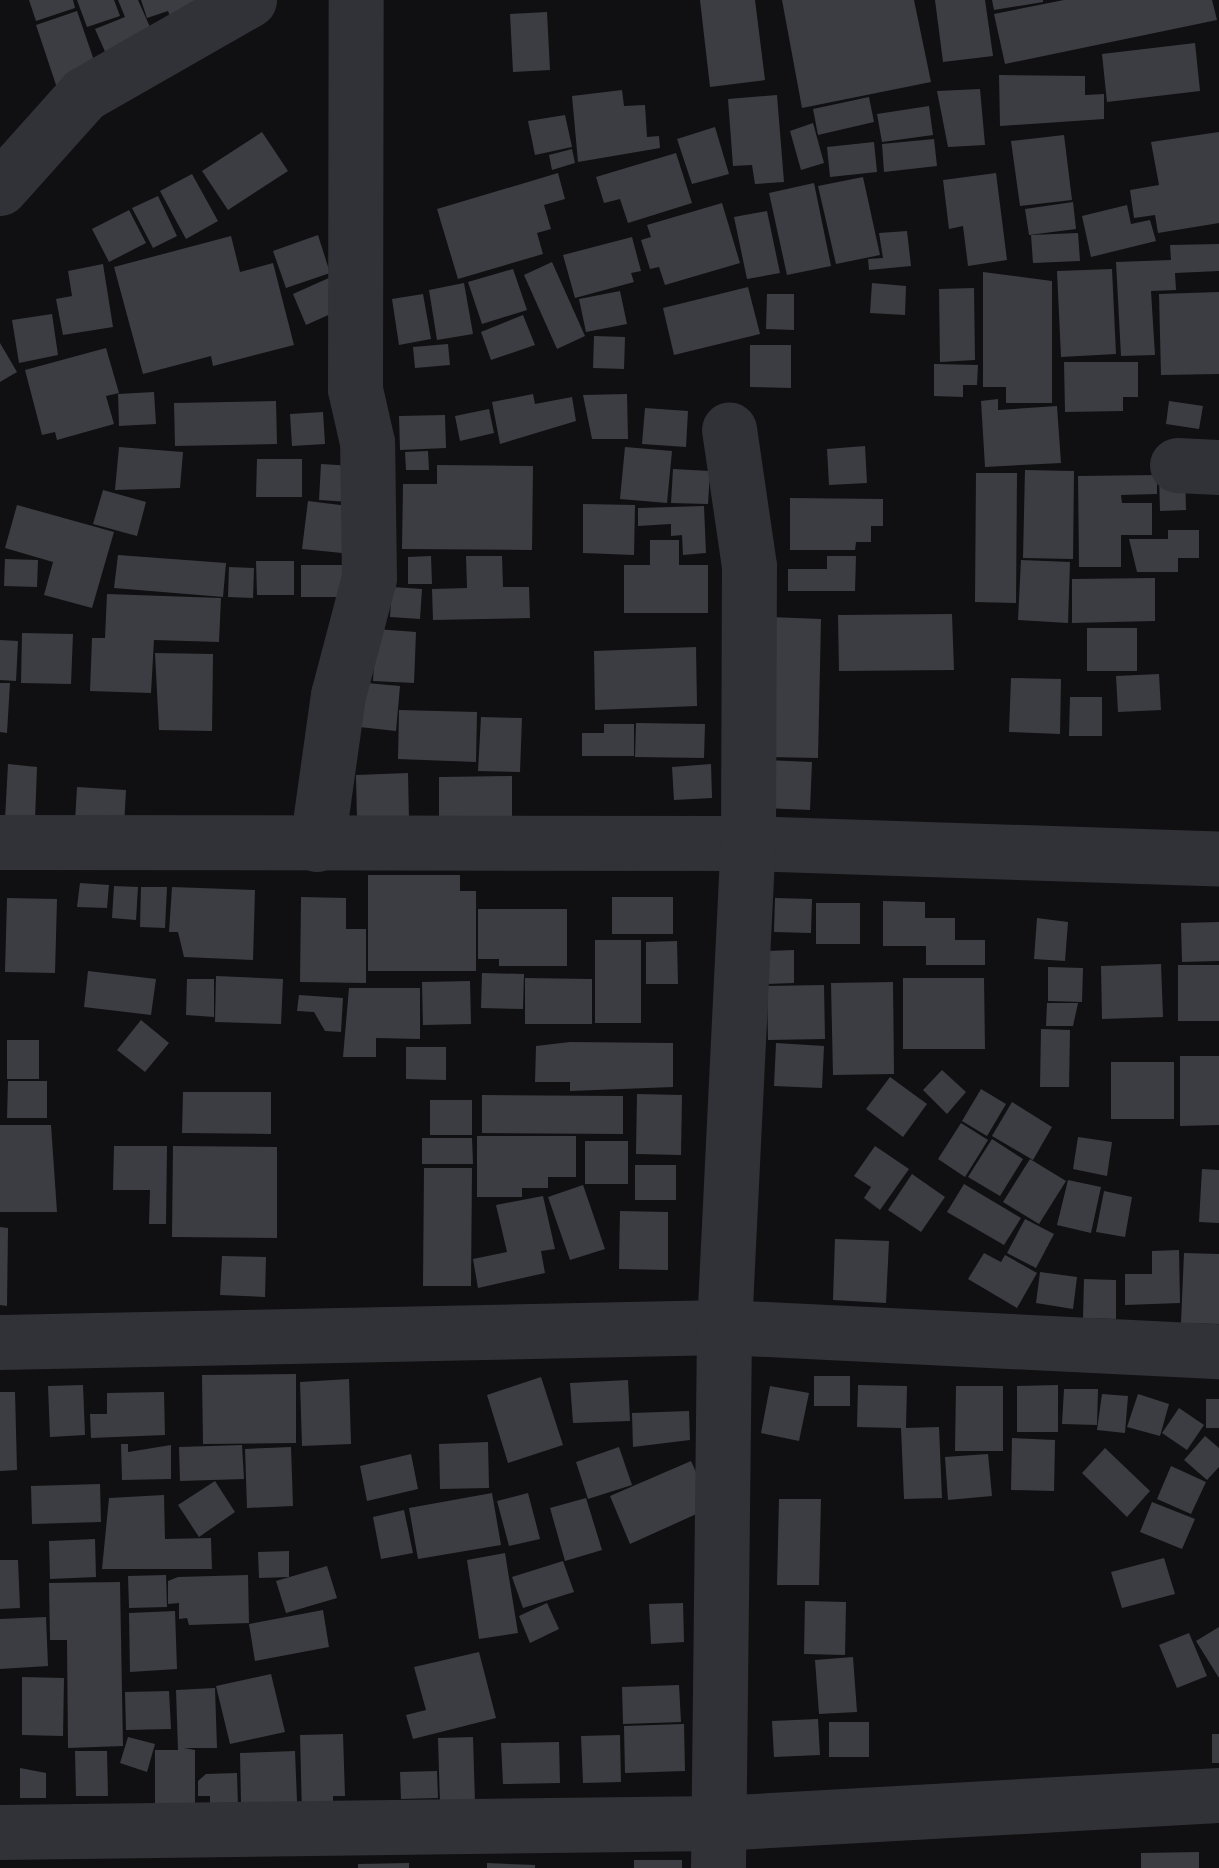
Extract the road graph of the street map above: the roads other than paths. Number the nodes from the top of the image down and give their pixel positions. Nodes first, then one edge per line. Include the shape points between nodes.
1 (248, 0) edge
2 (356, 0) edge
3 (0, 188) edge
4 (729, 429) dead end
5 (0, 842) edge
6 (748, 842) junction
7 (316, 844) junction
8 (1219, 859) edge
9 (724, 1327) junction
10 (0, 1342) edge
11 (1219, 1351) edge
12 (1219, 1794) edge
13 (0, 1832) edge
14 (718, 1846) edge

1 - 3 street via 84,94
2 - 7 street via 355,389 367,442 370,578 338,695
4 - 6 street via 749,566
5 - 7 street
6 - 7 street
6 - 8 street
6 - 9 street
9 - 10 street
9 - 11 street
9 - 14 street
12 - 14 street
13 - 14 street

